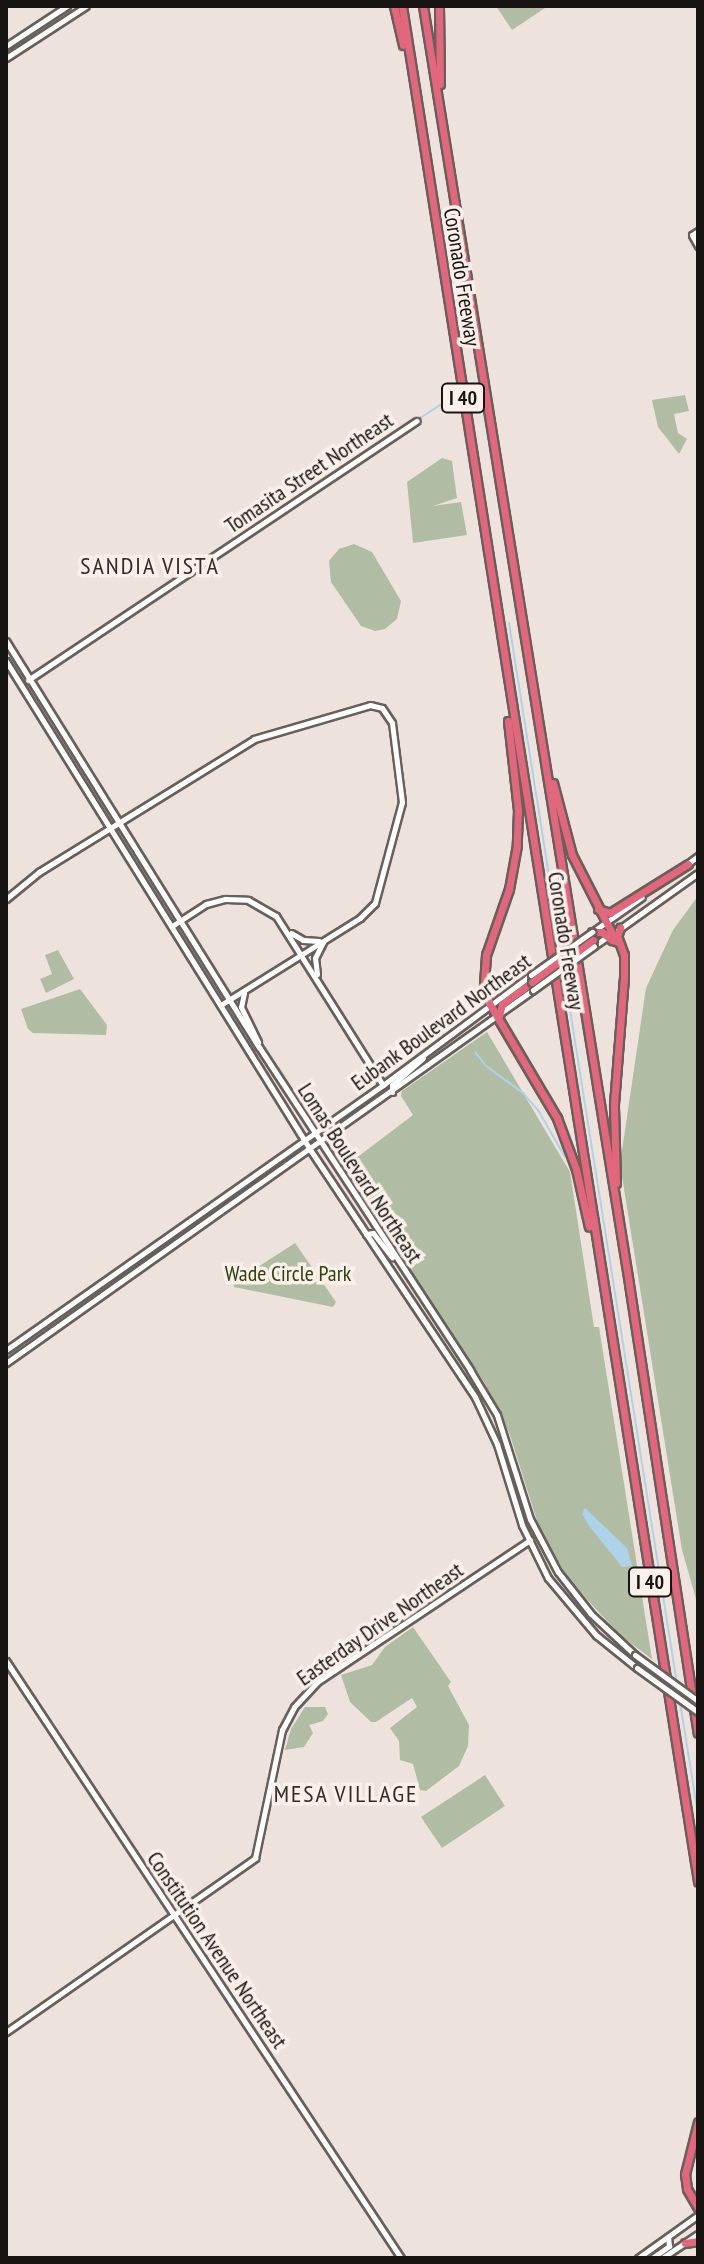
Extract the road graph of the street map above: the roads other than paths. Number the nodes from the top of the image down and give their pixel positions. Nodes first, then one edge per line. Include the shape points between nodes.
1 (67, 6) edge
2 (86, 6) edge
3 (394, 6) edge
4 (402, 6) edge
5 (423, 6) edge
6 (439, 6) edge
7 (6, 46) edge
8 (6, 58) edge
9 (416, 102) junction
10 (447, 154) junction
11 (695, 233) edge
12 (698, 246) edge
13 (416, 421) dead end
14 (6, 641) edge
15 (6, 661) edge
16 (30, 679) junction
17 (21, 684) junction
18 (534, 694) junction
19 (508, 695) junction
20 (119, 822) junction
21 (111, 828) junction
22 (698, 856) edge
23 (688, 864) junction
24 (698, 873) edge
25 (6, 899) edge
26 (597, 907) junction
27 (181, 920) junction
28 (172, 926) junction
29 (287, 930) junction
30 (610, 931) junction
31 (593, 940) junction
32 (324, 941) junction
33 (566, 950) joint
34 (302, 954) junction
35 (563, 969) joint
36 (318, 979) junction
37 (532, 982) junction
38 (250, 986) junction
39 (230, 1000) junction
40 (221, 1005) junction
41 (511, 1006) joint
42 (494, 1009) junction
43 (259, 1047) junction
44 (429, 1050) junction
45 (383, 1085) junction
46 (393, 1093) junction
47 (314, 1133) junction
48 (305, 1140) junction
49 (321, 1143) junction
50 (311, 1151) junction
51 (366, 1234) junction
52 (142, 1254) junction
53 (396, 1260) junction
54 (149, 1263) junction
55 (602, 1282) junction
56 (629, 1284) junction
57 (6, 1350) edge
58 (6, 1363) edge
59 (536, 1534) junction
60 (529, 1541) junction
61 (6, 1661) edge
62 (698, 1701) edge
63 (698, 1712) edge
64 (698, 1733) edge
65 (698, 1882) edge
66 (174, 1915) junction
67 (6, 2032) edge
68 (698, 2122) edge
69 (698, 2208) edge
70 (698, 2215) edge
71 (698, 2234) edge
72 (668, 2237) junction
73 (698, 2241) edge
74 (685, 2243) junction
75 (401, 2258) edge
76 (638, 2258) edge
77 (652, 2258) edge
78 (662, 2258) edge

1 - 7 main road
2 - 8 main road
3 - 9 highway
4 - 9 highway, Coronado Freeway / I 40
5 - 10 highway, Coronado Freeway / I 40
6 - 10 highway
9 - 19 highway, Coronado Freeway / I 40
10 - 18 highway, Coronado Freeway / I 40
11 - 12 main road
13 - 16 main road, Tomasita Street Northeast
14 - 16 main road, Lomas Boulevard Northeast
15 - 17 main road, Lomas Boulevard Northeast
16 - 17 main road, Tomasita Street Northeast
16 - 20 main road, Lomas Boulevard Northeast
17 - 21 main road, Lomas Boulevard Northeast
18 - 26 highway via 564,832
18 - 56 highway, Coronado Freeway / I 40
19 - 42 highway via 517,845 509,889 486,955 484,979
19 - 55 highway, Coronado Freeway / I 40
20 - 21 main road
20 - 27 main road, Lomas Boulevard Northeast
20 - 32 main road via 254,739 370,705 382,708 392,726 402,792 399,819 375,903
21 - 25 main road
21 - 28 main road, Lomas Boulevard Northeast
22 - 23 main road
23 - 26 highway via 610,913
23 - 30 main road
24 - 30 main road
26 - 30 highway
27 - 28 main road
27 - 29 main road via 211,903 239,898 267,909
27 - 39 main road, Lomas Boulevard Northeast
28 - 40 main road, Lomas Boulevard Northeast
29 - 32 main road via 303,940
29 - 34 main road
30 - 31 highway
30 - 56 highway via 624,976 613,1146
31 - 33 main road, bridge
31 - 35 highway, bridge via 571,955
32 - 34 main road
32 - 36 main road via 315,959
33 - 37 highway, bridge
34 - 36 main road
34 - 38 main road
35 - 37 main road, Eubank Boulevard Northeast, bridge
36 - 45 main road
37 - 41 main road, Eubank Boulevard Northeast
37 - 42 highway
38 - 39 main road
38 - 43 main road via 240,1005
39 - 40 main road
39 - 43 main road, Lomas Boulevard Northeast
40 - 48 main road, Lomas Boulevard Northeast
41 - 42 highway
42 - 44 main road, Eubank Boulevard Northeast
42 - 46 main road, Eubank Boulevard Northeast
42 - 55 highway via 566,1138
43 - 47 main road, Lomas Boulevard Northeast
44 - 45 main road, Eubank Boulevard Northeast
44 - 46 main road via 392,1085
45 - 47 main road, Eubank Boulevard Northeast
46 - 49 main road, Eubank Boulevard Northeast
47 - 48 main road, Eubank Boulevard Northeast
47 - 49 main road, Lomas Boulevard Northeast
48 - 50 main road, Lomas Boulevard Northeast
48 - 52 main road, Eubank Boulevard Northeast
49 - 50 main road, Eubank Boulevard Northeast
49 - 53 main road, Lomas Boulevard Northeast
50 - 51 main road, Lomas Boulevard Northeast
50 - 54 main road, Eubank Boulevard Northeast
51 - 53 main road via 373,1233
51 - 60 main road, Lomas Boulevard Northeast via 475,1397 497,1444
52 - 54 main road
52 - 57 main road, Eubank Boulevard Northeast
53 - 59 main road, Lomas Boulevard Northeast via 497,1415
54 - 58 main road, Eubank Boulevard Northeast
55 - 65 highway, Coronado Freeway / I 40
56 - 64 highway, Coronado Freeway / I 40
59 - 60 main road, Easterday Drive Northeast
59 - 62 main road, Lomas Boulevard Northeast, bridge via 570,1590 603,1627
60 - 63 main road, Lomas Boulevard Northeast, bridge via 548,1578 579,1618
60 - 66 main road, Easterday Drive Northeast via 317,1682 282,1730 255,1858
61 - 66 main road, Constitution Avenue Northeast
66 - 67 main road
66 - 75 main road, Constitution Avenue Northeast
68 - 69 highway via 685,2174
70 - 72 main road
71 - 74 main road
72 - 76 main road
72 - 77 main road via 669,2246
73 - 74 highway
74 - 78 main road

